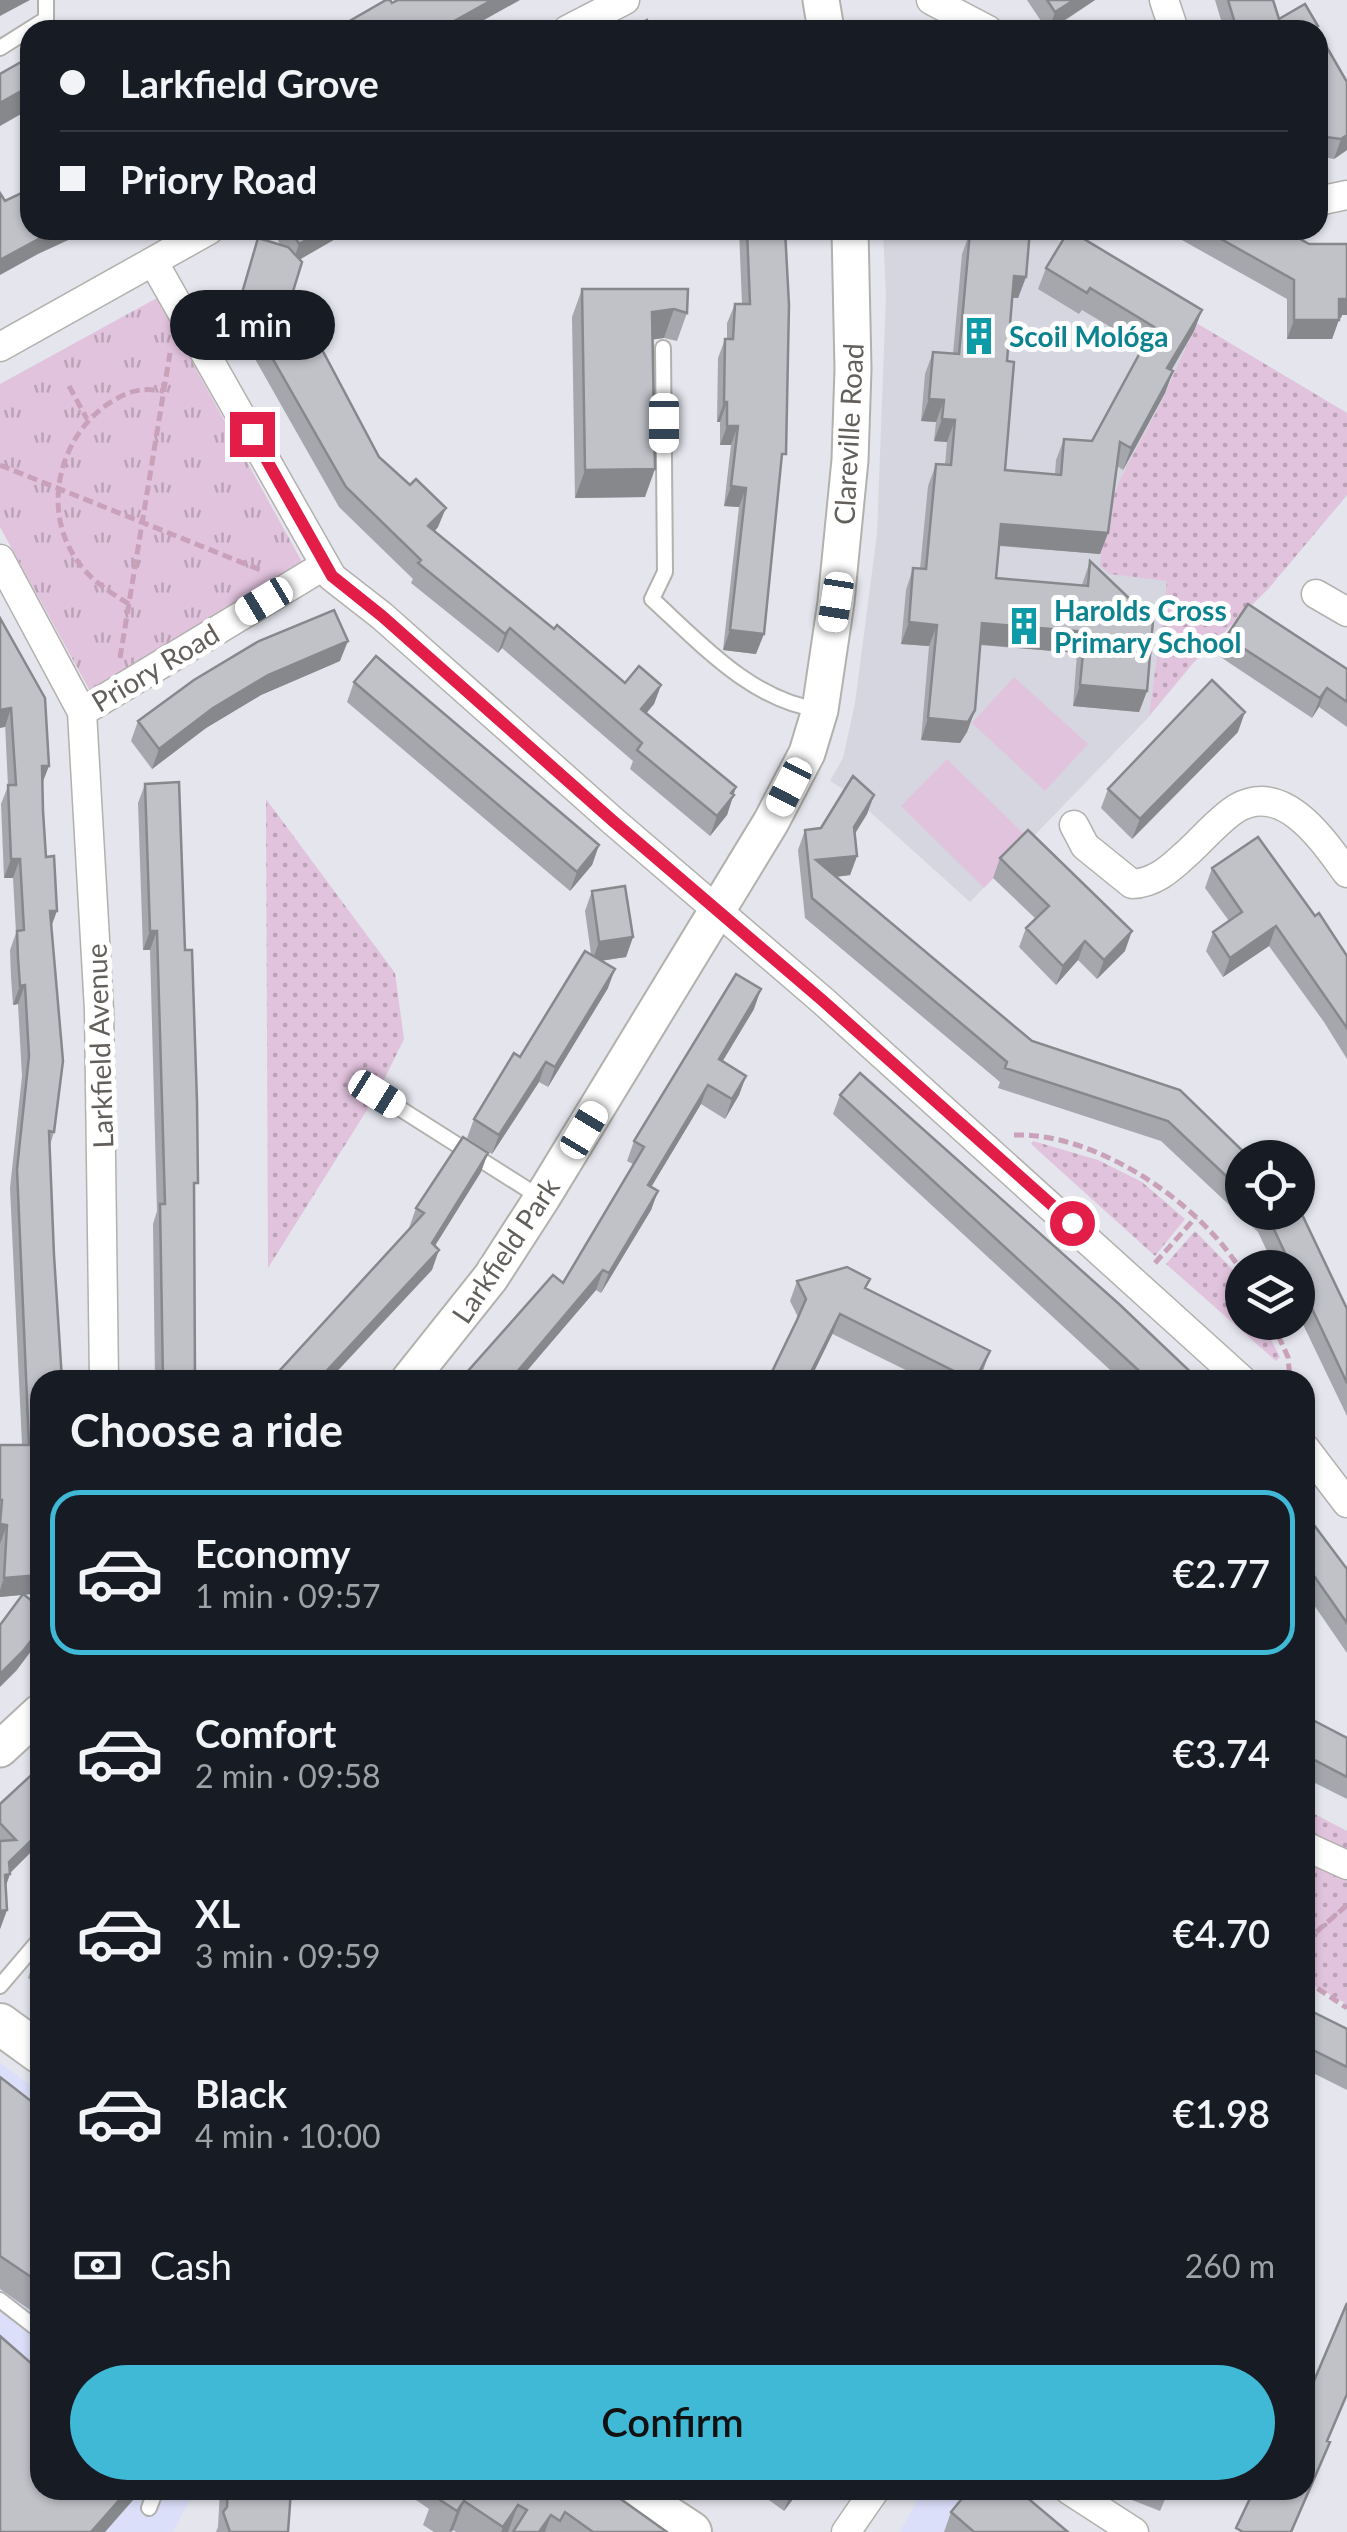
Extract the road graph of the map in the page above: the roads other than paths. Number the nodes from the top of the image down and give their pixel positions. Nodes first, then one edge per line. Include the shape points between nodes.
1 (626, 0) edge
2 (931, 0) edge
3 (587, 20) edge
4 (969, 20) edge
5 (193, 240) edge
6 (850, 240) edge
7 (154, 263) junction
8 (0, 347) edge
9 (664, 348) dead end
10 (0, 559) edge
11 (324, 565) junction
12 (1316, 594) dead end
13 (1347, 612) edge
14 (820, 710) junction
15 (82, 712) junction
16 (1074, 824) dead end
17 (1347, 873) edge
18 (716, 909) junction
19 (377, 1094) dead end
20 (542, 1198) junction
21 (104, 1370) edge
22 (416, 1370) edge
23 (1231, 1370) edge
24 (1315, 1461) edge
25 (1347, 1503) edge
26 (30, 1721) edge
27 (0, 1749) edge
28 (1315, 1851) edge
29 (1347, 1865) edge
30 (30, 1951) edge
31 (0, 1986) edge
32 (0, 2024) edge
33 (30, 2046) edge
34 (0, 2300) edge
35 (30, 2323) edge
36 (152, 2500) edge
37 (642, 2500) edge
38 (868, 2500) edge
39 (1084, 2500) edge
40 (149, 2508) dead end
41 (691, 2532) edge
42 (846, 2532) edge
43 (1134, 2532) edge

1 - 3 street
2 - 4 street
5 - 7 street
6 - 14 street, Clareville Road via 850,460
7 - 8 street
7 - 11 street
9 - 14 lane via 665,572 652,599 722,664 794,707
10 - 15 street, Priory Road
11 - 15 street, Priory Road
11 - 18 street
12 - 13 street
14 - 18 street, Clareville Road via 772,822
15 - 21 street, Larkfield Avenue via 99,1010
16 - 17 street via 1085,846 1132,884 1156,879 1238,808 1265,803 1300,815
18 - 20 street, Larkfield Park
18 - 23 street
19 - 20 lane
20 - 22 street, Larkfield Park via 491,1277
24 - 25 street
26 - 27 street
28 - 29 street
30 - 31 lane
32 - 33 main road
34 - 35 lane
36 - 40 lane
37 - 41 main road
38 - 42 street
39 - 43 street

